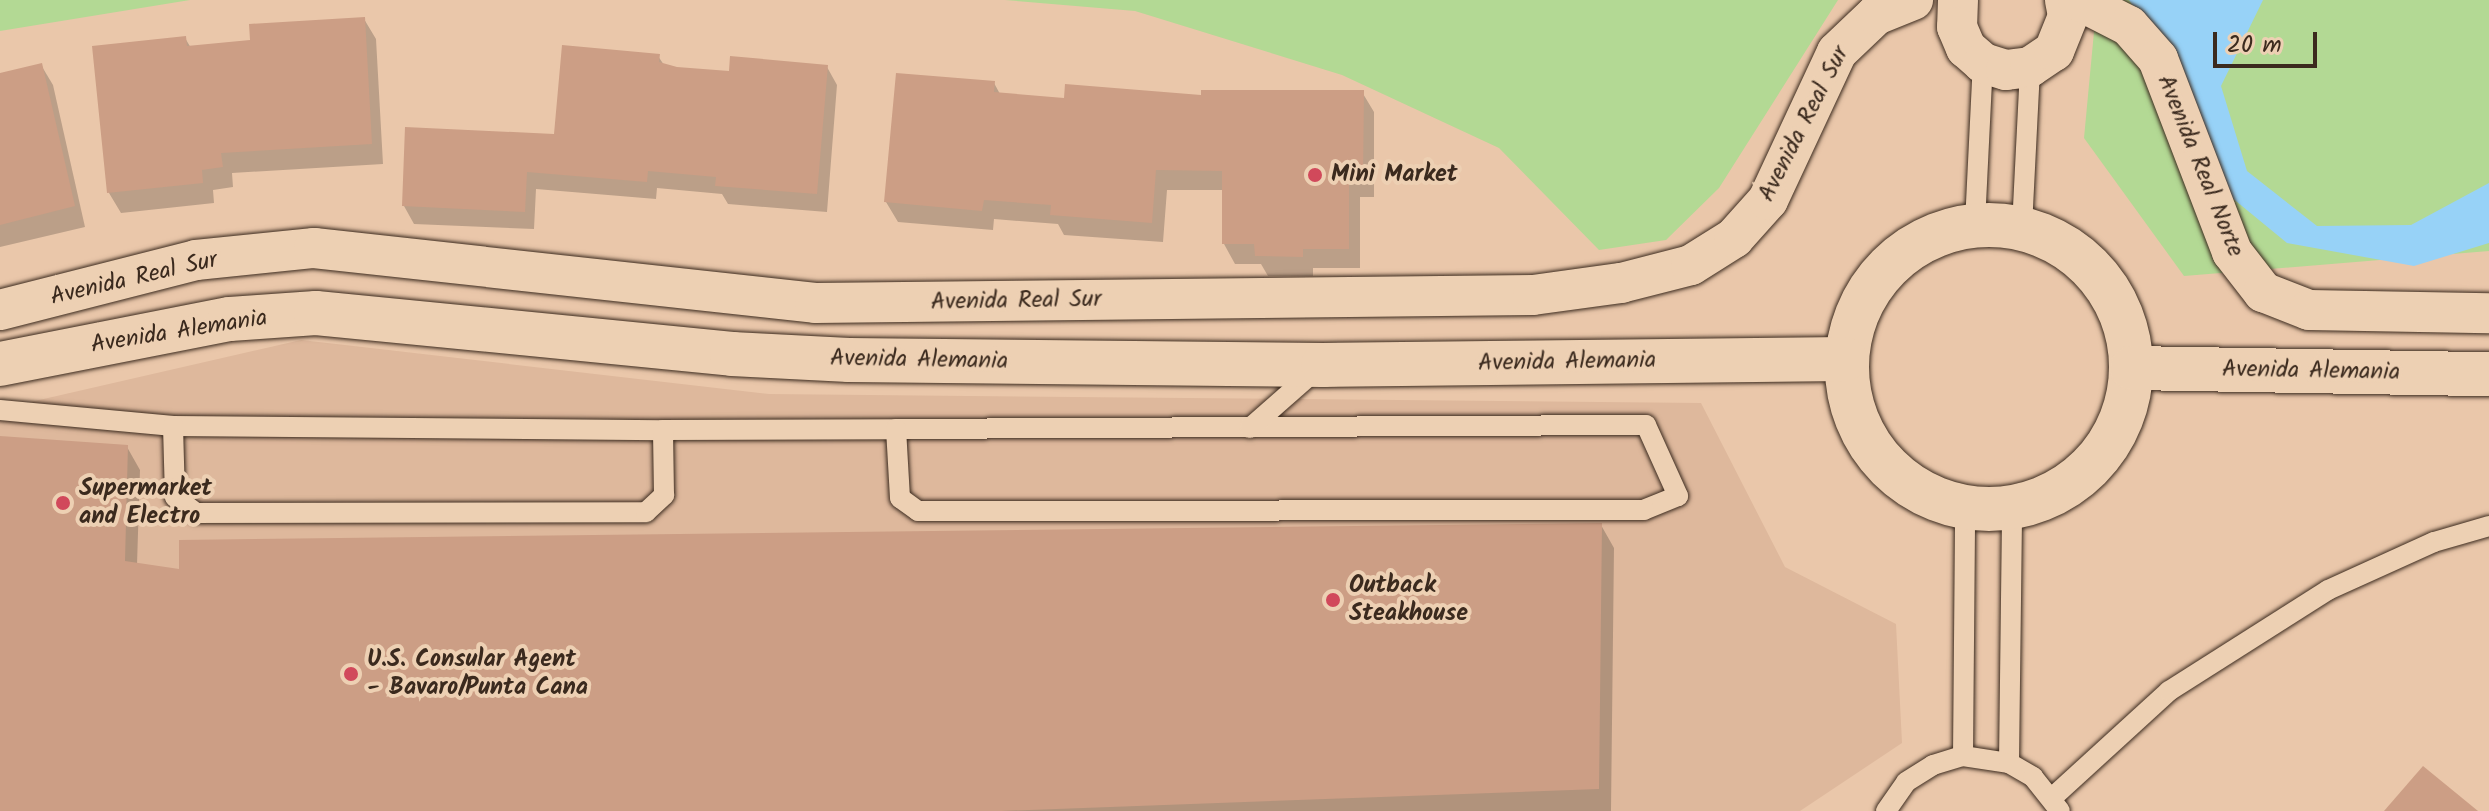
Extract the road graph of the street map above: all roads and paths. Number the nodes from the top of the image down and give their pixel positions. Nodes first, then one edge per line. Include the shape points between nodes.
1 (1907, 2) edge
2 (2094, 8) edge
3 (1957, 14) edge
4 (2064, 19) edge
5 (1983, 63) junction
6 (2030, 67) junction
7 (1975, 224) junction
8 (2022, 227) junction
9 (0, 310) edge
10 (2489, 313) edge
11 (1845, 359) junction
12 (0, 364) edge
13 (1323, 365) junction
14 (2132, 368) junction
15 (2489, 374) edge
16 (0, 410) edge
17 (173, 426) junction
18 (1250, 428) junction
19 (896, 429) junction
20 (663, 430) junction
21 (1965, 508) junction
22 (2012, 508) junction
23 (2489, 526) edge
24 (1963, 756) junction
25 (2009, 763) junction
26 (2056, 804) edge
27 (1886, 811) edge

1 - 3 street
1 - 9 street, Avenida Real Sur via 1876,15 1837,52 1768,200 1734,238 1691,265 1621,283 1533,295 815,303 314,248 196,260
2 - 4 street, Avenida Real Norte
2 - 10 street, Avenida Real Norte via 2146,40 2158,59 2232,252 2263,292 2309,310
3 - 5 street via 1966,48
4 - 6 street, Avenida Real Norte via 2043,60
5 - 6 street via 2006,70
5 - 7 lane
6 - 8 lane
7 - 8 street
7 - 11 street via 1936,234 1901,254 1872,284 1854,320
8 - 14 street via 2058,241 2105,284 2128,330
11 - 13 street, Avenida Alemania
11 - 21 street via 1849,402 1865,440 1891,472 1925,496
12 - 13 street, Avenida Alemania via 230,319 316,313 747,355
13 - 18 lane
14 - 15 street, Avenida Alemania
14 - 22 street via 2126,407 2109,444 2083,475 2050,496
16 - 17 lane
17 - 20 lane
17 - 20 lane via 175,497 196,513 646,512 664,495
18 - 19 lane
18 - 19 lane via 1646,425 1678,496 1644,510 918,511 900,498
19 - 20 lane
21 - 22 street
21 - 24 lane
22 - 25 lane
23 - 26 lane via 2434,542 2328,590 2169,691
24 - 25 lane
24 - 27 lane via 1933,765 1906,782
25 - 26 lane via 2033,777

